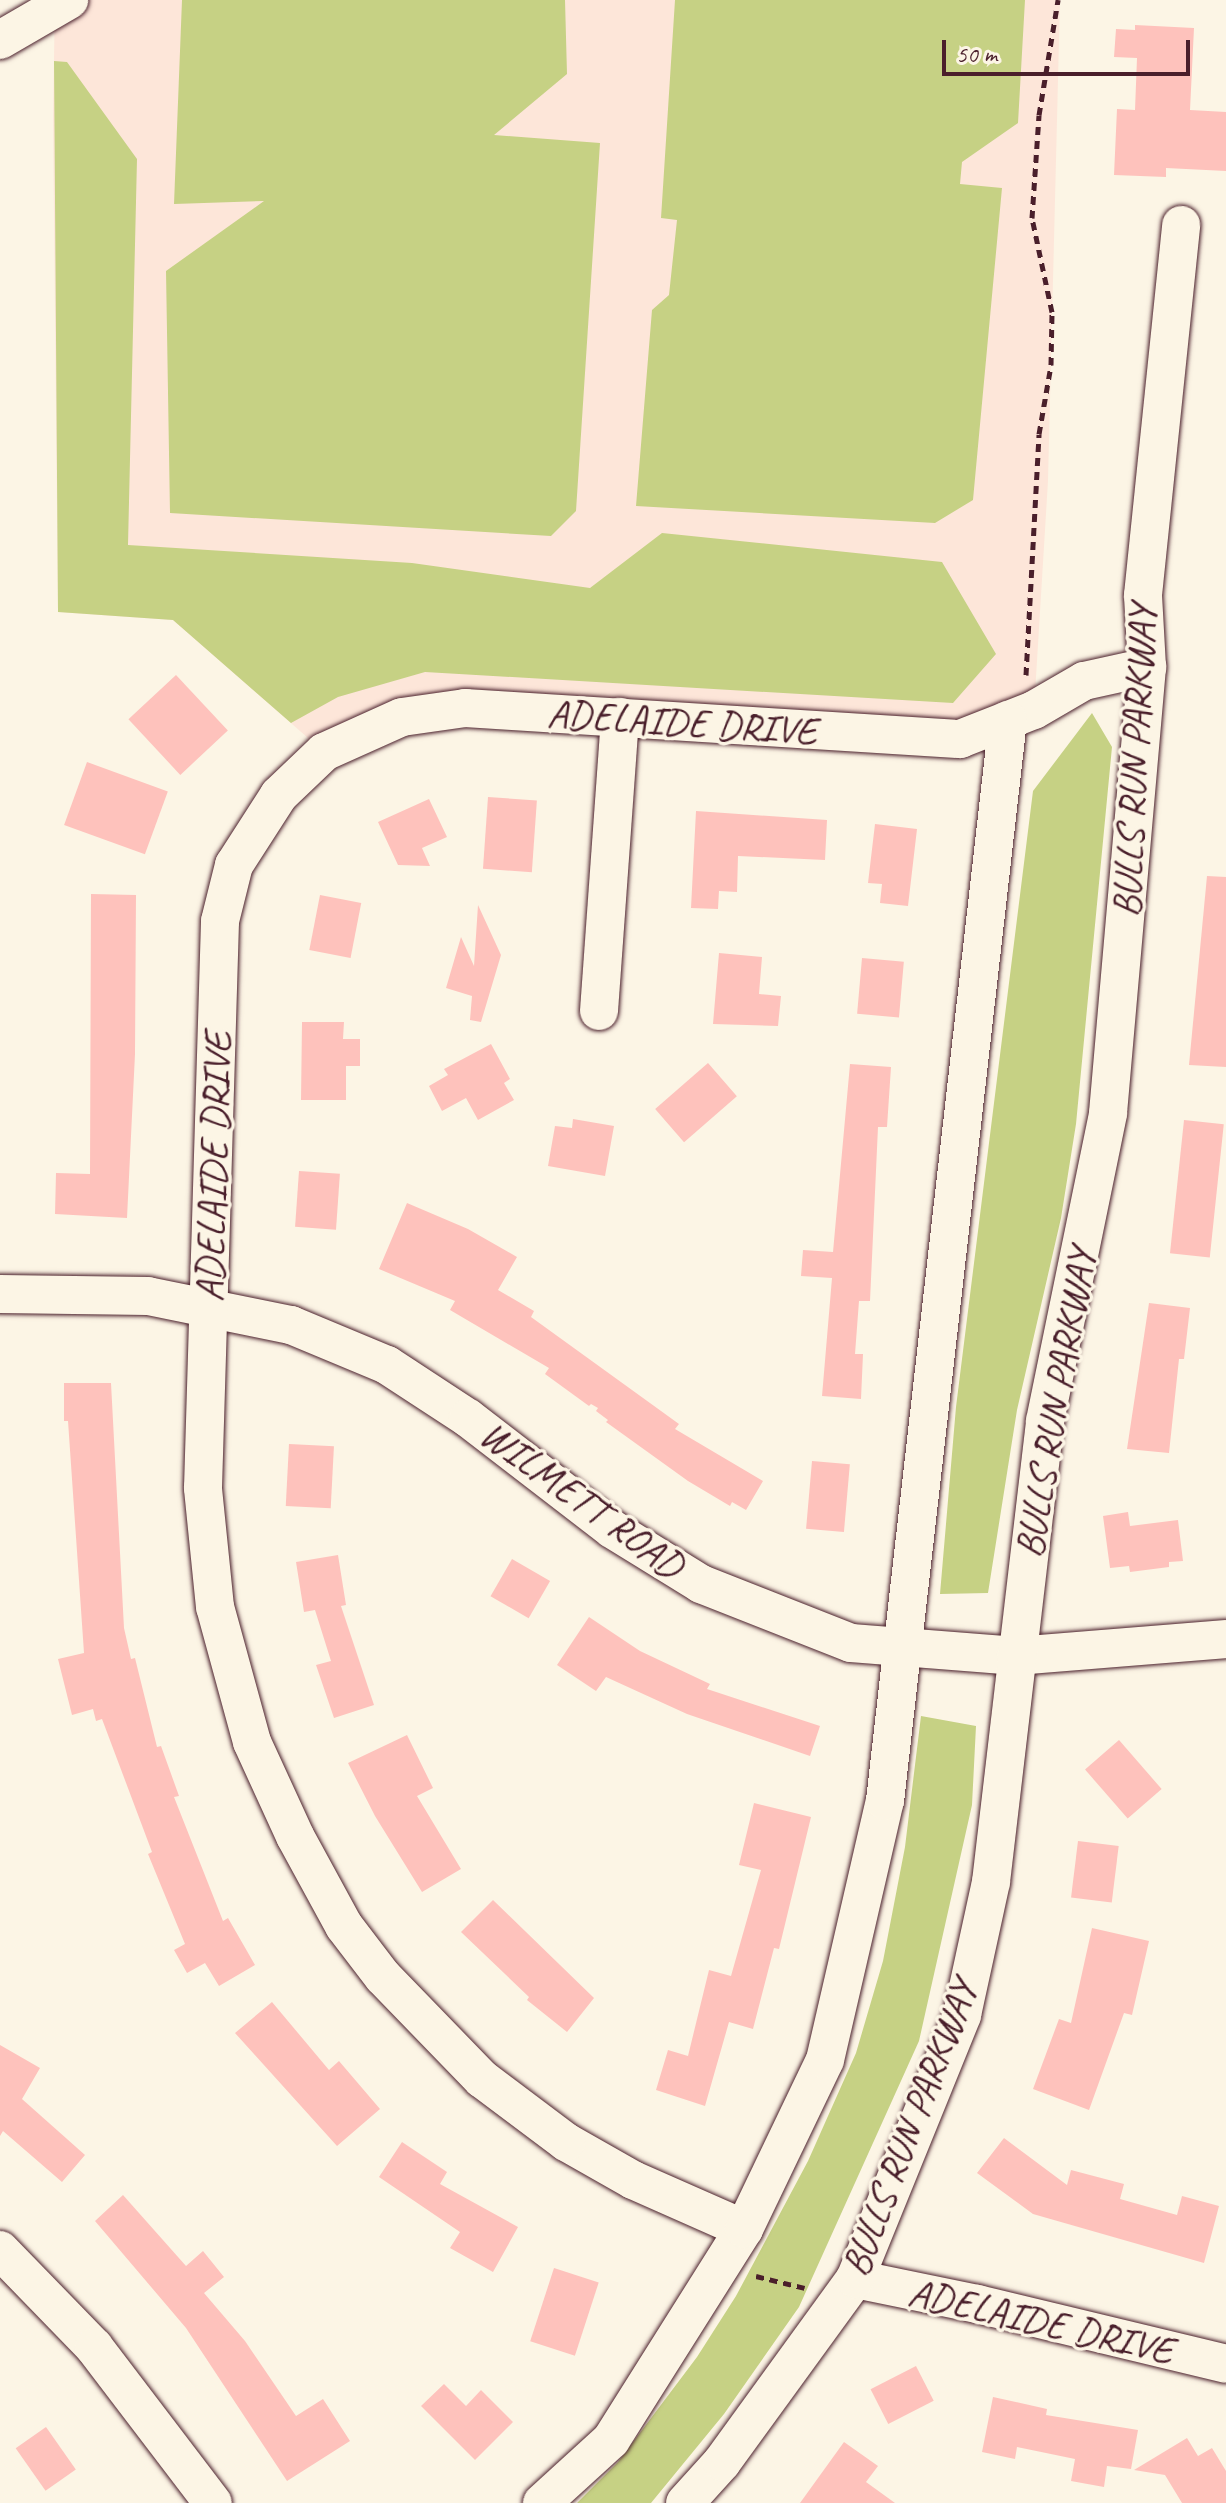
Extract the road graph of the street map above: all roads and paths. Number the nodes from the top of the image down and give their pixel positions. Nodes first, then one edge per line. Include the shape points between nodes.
1 (69, 0) edge
2 (1058, 0) edge
3 (0, 40) edge
4 (1181, 225) dead end
5 (1147, 667) junction
6 (1021, 715) junction
7 (620, 717) junction
8 (599, 1011) dead end
9 (0, 1294) edge
10 (210, 1307) junction
11 (1226, 1639) edge
12 (901, 1647) junction
13 (1016, 1656) junction
14 (744, 2229) junction
15 (0, 2250) edge
16 (751, 2274) dead end
17 (855, 2279) junction
18 (813, 2291) dead end
19 (1226, 2364) edge
20 (213, 2503) edge
21 (542, 2503) edge
22 (685, 2503) edge

1 - 3 street
2 - 6 path via 1039,115 1032,218 1052,312 1051,365 1039,434
4 - 5 street, BULLS RUN PARKWAY via 1143,595
5 - 6 street, ADELAIDE DRIVE via 1084,681
5 - 13 street, BULLS RUN PARKWAY via 1108,1113 1045,1421
6 - 7 street, ADELAIDE DRIVE via 960,739
6 - 12 street
7 - 8 street
7 - 10 street, ADELAIDE DRIVE via 465,708 402,717 324,752 279,795 234,865 220,921
9 - 10 street, WILMETT ROAD via 148,1296
10 - 12 street, WILMETT ROAD via 291,1325 387,1365 468,1418 612,1529 701,1584 851,1643
10 - 14 street, ADELAIDE DRIVE via 203,1488 215,1607 252,1742 344,1926 383,1977 482,2079 566,2142 633,2180
11 - 13 street, WILMETT ROAD
12 - 13 street, WILMETT ROAD
12 - 14 street via 885,1801 825,2060
13 - 17 street, BULLS RUN PARKWAY via 991,1882 962,2015
14 - 21 street via 611,2440
15 - 20 street via 94,2347
16 - 18 path
17 - 19 street, ADELAIDE DRIVE
17 - 22 street, BULLS RUN PARKWAY via 722,2462

